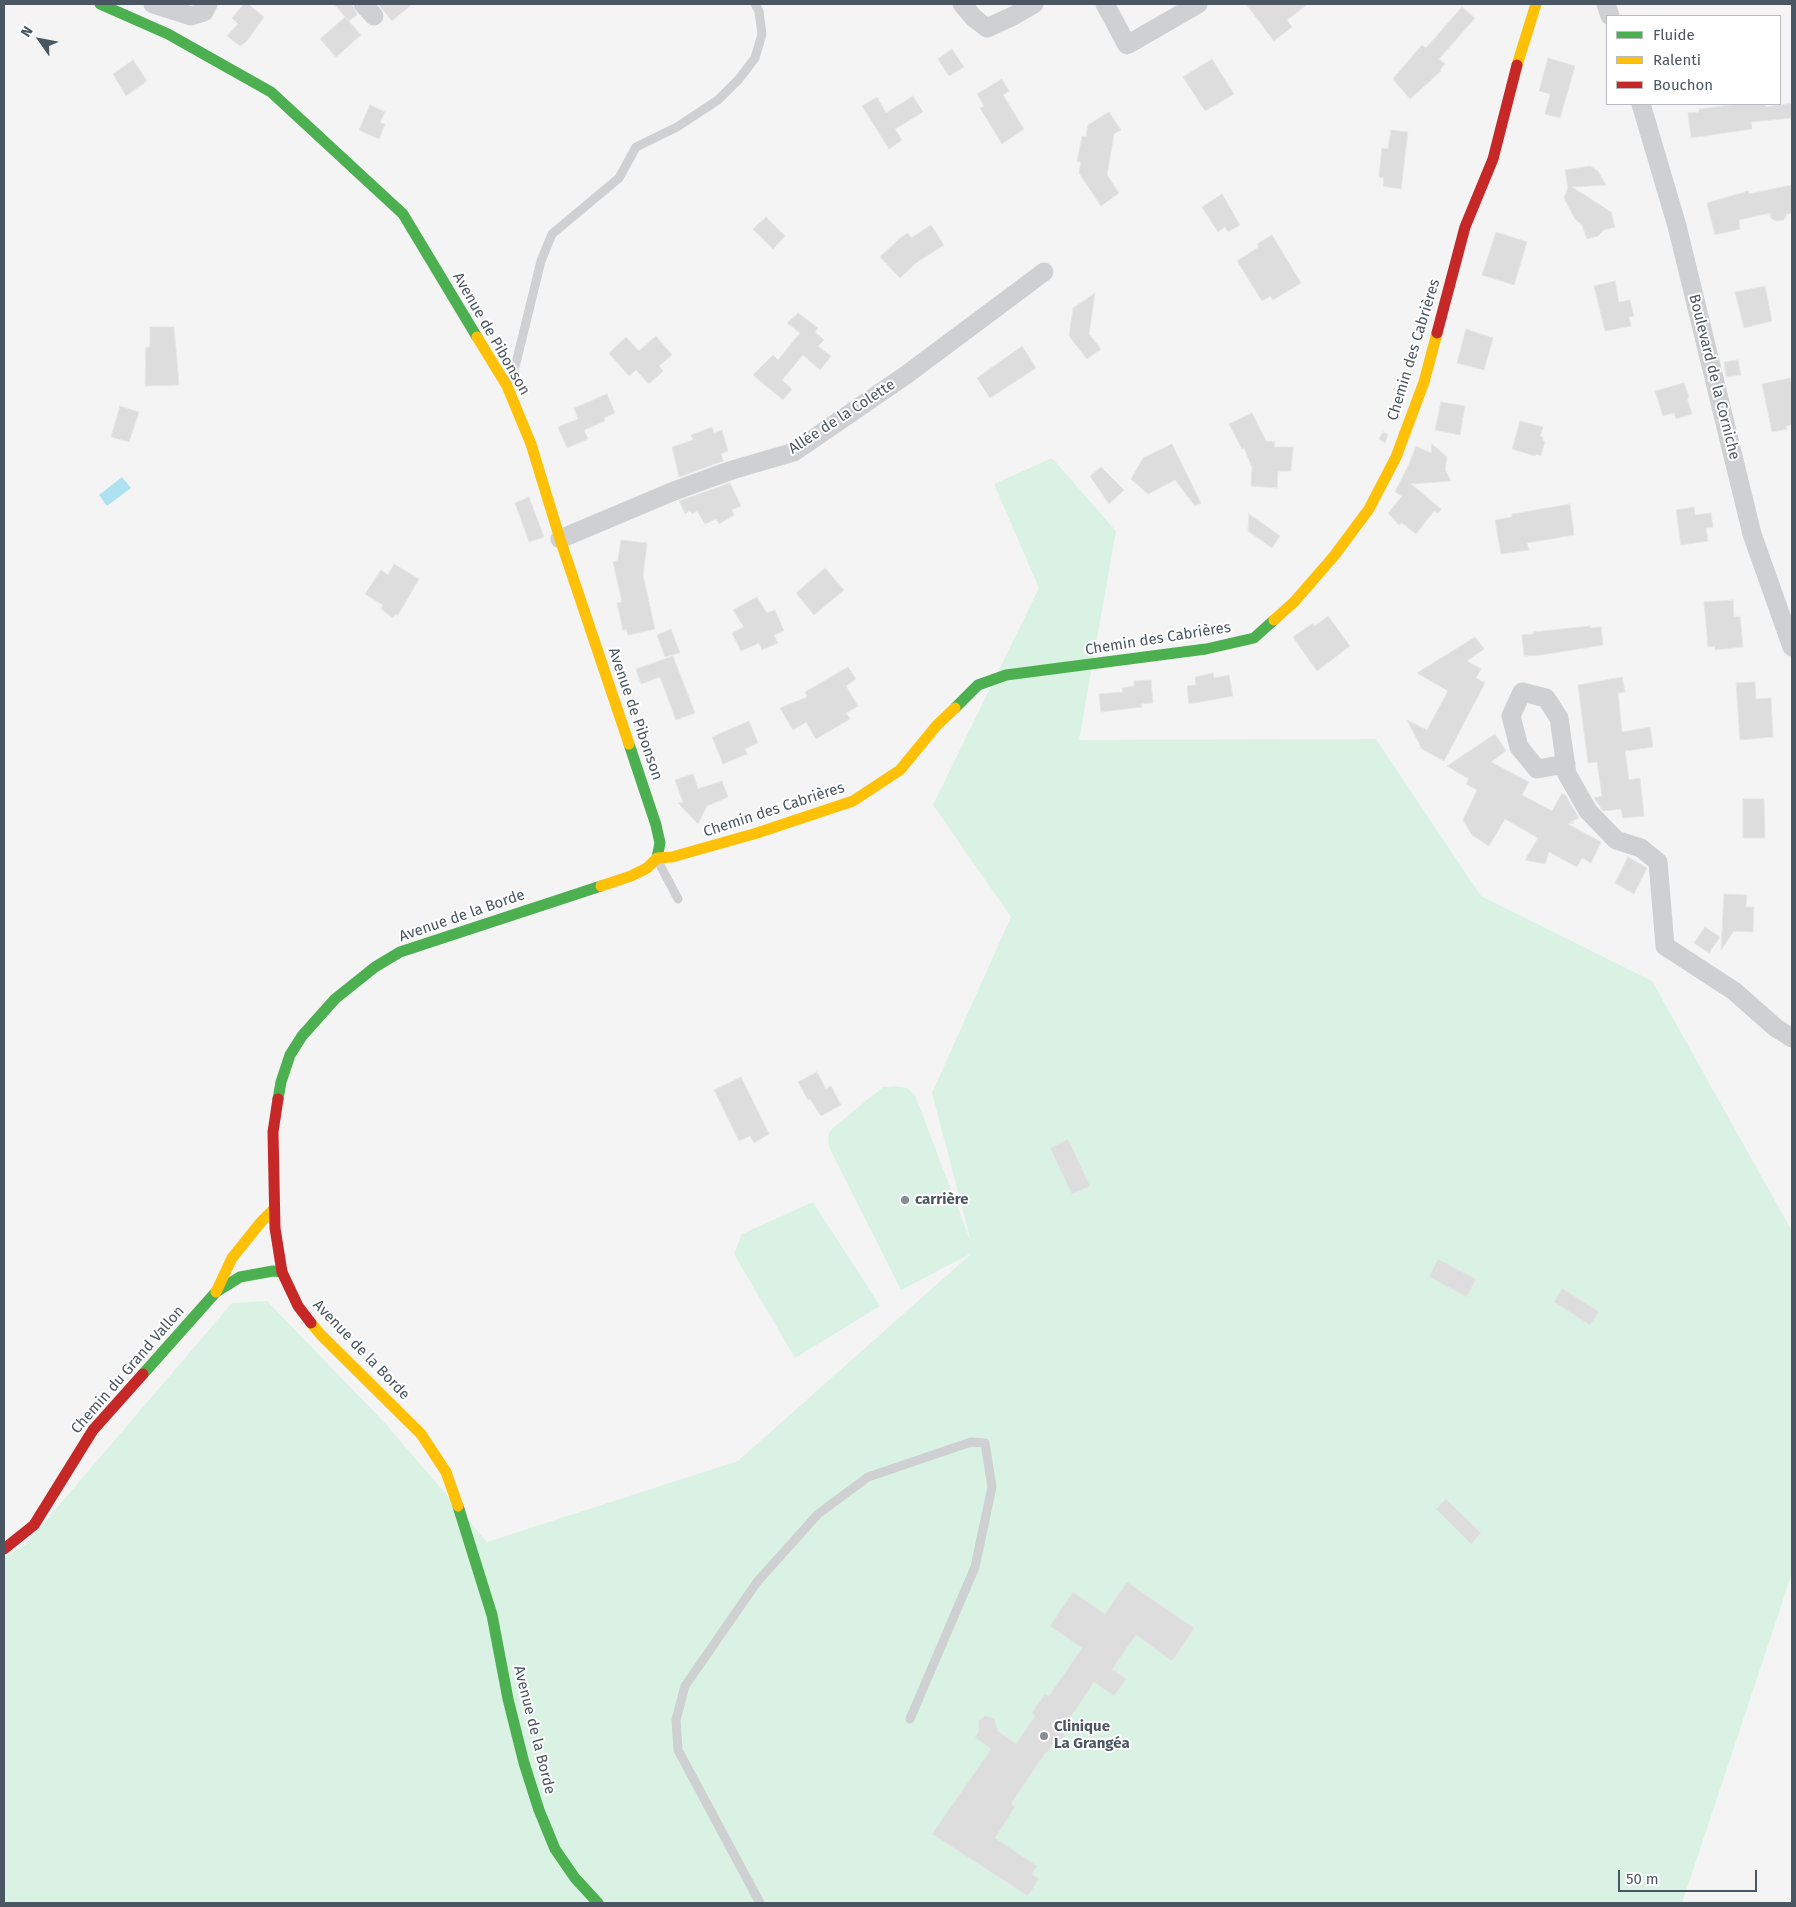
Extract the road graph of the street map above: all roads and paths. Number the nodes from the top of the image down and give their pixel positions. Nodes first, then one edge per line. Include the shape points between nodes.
1 (100, 4) edge
2 (152, 4) edge
3 (208, 4) edge
4 (755, 4) edge
5 (962, 4) edge
6 (1034, 4) edge
7 (1105, 4) edge
8 (1198, 4) edge
9 (1536, 4) edge
10 (1641, 105) edge
11 (1044, 272) dead end
12 (507, 386) junction
13 (560, 539) junction
14 (1792, 647) edge
15 (1566, 764) dead end
16 (657, 858) junction
17 (678, 899) dead end
18 (1792, 1038) edge
19 (274, 1209) junction
20 (282, 1272) junction
21 (216, 1292) junction
22 (4, 1549) edge
23 (910, 1719) dead end
24 (598, 1903) edge
25 (760, 1903) edge

1 - 12 street, Avenue de Pibonson via 168,34 272,92 362,174 404,214
2 - 3 street via 191,16 204,12
4 - 12 lane via 762,34 755,58 739,79 718,100 677,128 636,147 619,178 552,234 541,261 516,363
5 - 6 street via 987,28
7 - 8 street via 1127,45
9 - 16 street, Chemin des Cabrières via 1493,159 1465,226 1424,382 1396,457 1369,509 1294,602 1254,638 1206,649 1006,675 978,684 937,725 900,770 853,801 757,833 672,857
10 - 14 street, Boulevard de la Corniche via 1677,226 1752,534
11 - 13 street, Allée de la Colette via 906,375 794,452 674,491
12 - 13 street, Avenue de Pibonson via 531,444
13 - 16 street, Avenue de Pibonson via 656,826 660,843
15 - 18 street via 1588,811 1616,840 1642,848 1658,862 1665,946 1734,991
16 - 17 lane
16 - 19 street, Avenue de la Borde via 647,868 631,876 400,952 375,967 336,999 302,1036 290,1055 281,1082 273,1132
19 - 20 street, Avenue de la Borde
19 - 21 street via 232,1258
20 - 21 street, Chemin du Grand Vallon via 240,1277
20 - 24 street, Avenue de la Borde via 298,1306 321,1334 421,1434 446,1472 492,1615 508,1700 539,1810 555,1849
21 - 22 street, Chemin du Grand Vallon via 93,1430 34,1525
23 - 25 lane via 975,1568 992,1487 985,1443 972,1442 868,1477 818,1514 757,1582 685,1686 676,1720 678,1750

